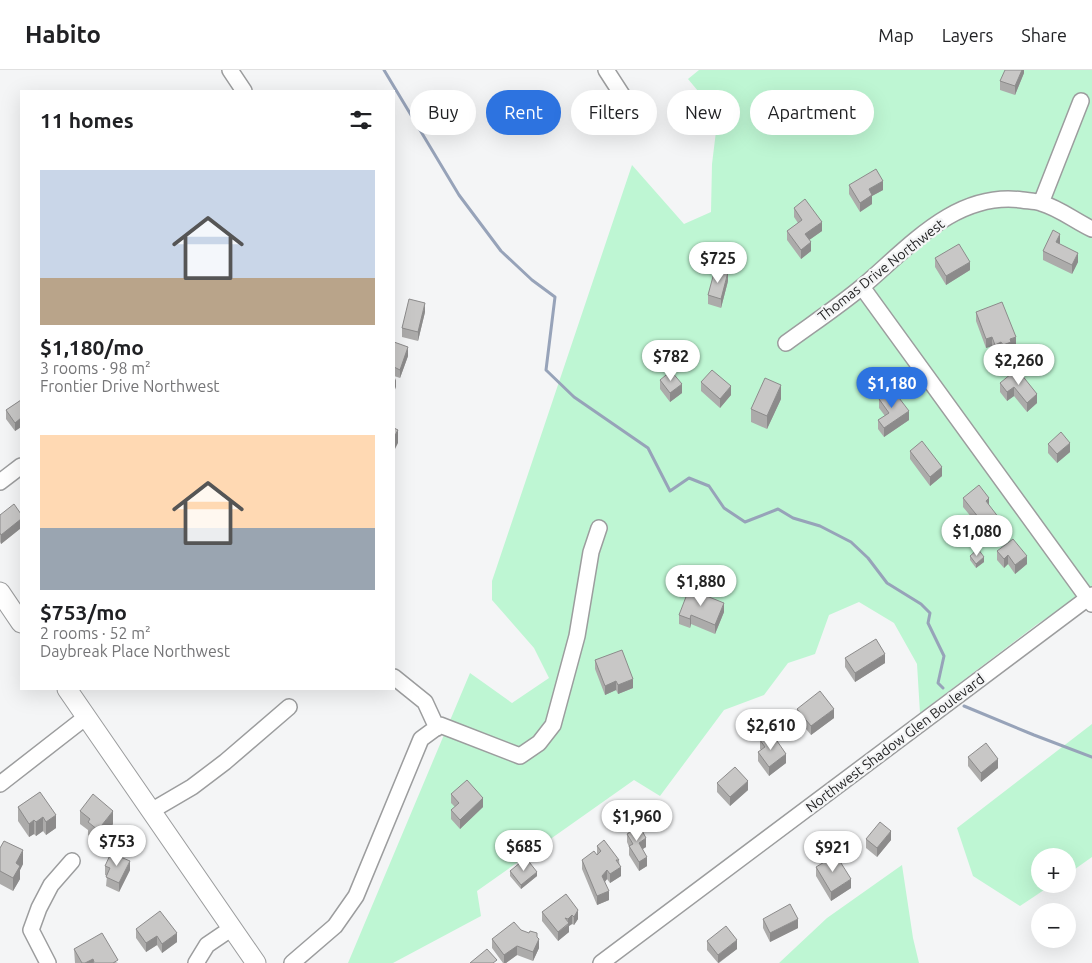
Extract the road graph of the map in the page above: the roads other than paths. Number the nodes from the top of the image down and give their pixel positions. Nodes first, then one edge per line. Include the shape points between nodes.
1 (230, 70) edge
2 (606, 70) edge
3 (243, 90) edge
4 (619, 90) edge
5 (1081, 101) dead end
6 (1041, 203) junction
7 (1092, 229) edge
8 (862, 287) junction
9 (786, 343) dead end
10 (20, 467) edge
11 (0, 482) edge
12 (599, 528) dead end
13 (0, 592) edge
14 (1090, 599) edge
15 (20, 622) edge
16 (395, 678) edge
17 (68, 690) edge
18 (289, 708) dead end
19 (86, 717) junction
20 (436, 728) junction
21 (0, 784) edge
22 (151, 811) junction
23 (72, 861) dead end
24 (232, 928) junction
25 (48, 963) edge
26 (196, 963) edge
27 (256, 963) edge
28 (292, 963) edge
29 (601, 963) edge

1 - 3 street
2 - 4 street
5 - 6 street
6 - 7 street, Thomas Drive Northwest
6 - 8 street, Thomas Drive Northwest via 1015,199 988,200 965,208 925,232
8 - 9 street, Thomas Drive Northwest
8 - 14 street
10 - 11 street
12 - 20 street via 591,552 577,636 553,725 539,743 520,756 440,724
13 - 15 main road
14 - 29 street, Northwest Shadow Glen Boulevard
16 - 20 street via 425,702
17 - 19 main road
18 - 22 street via 219,767
19 - 21 street
19 - 22 main road
20 - 28 street via 421,739 356,896 334,926
22 - 24 main road
23 - 25 street via 51,885 31,930
24 - 26 street via 207,945
24 - 27 main road

